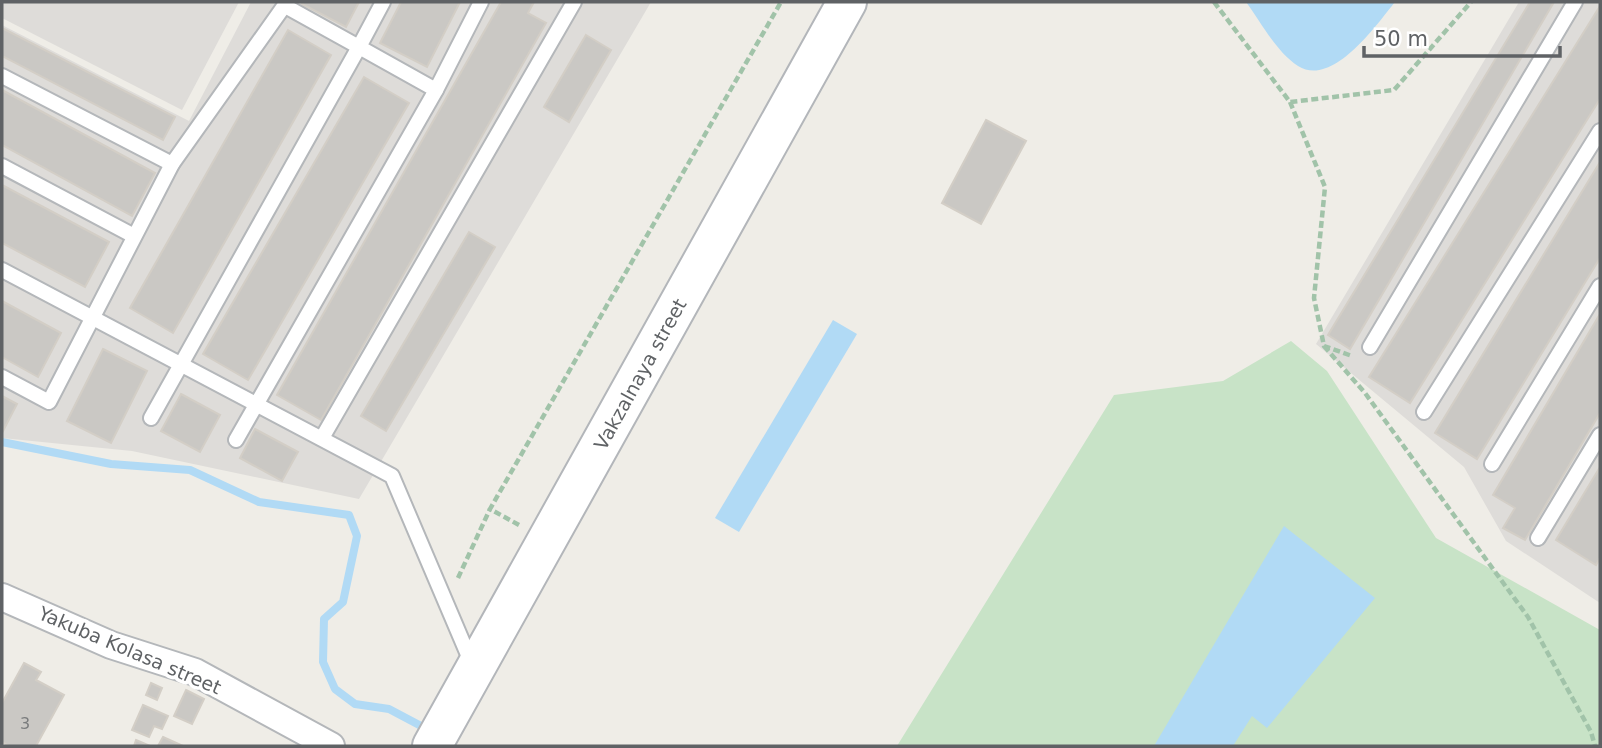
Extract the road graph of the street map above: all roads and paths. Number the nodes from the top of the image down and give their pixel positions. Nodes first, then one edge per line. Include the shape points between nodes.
1 (383, 2) edge
2 (481, 2) edge
3 (574, 2) edge
4 (781, 2) edge
5 (847, 2) edge
6 (1214, 2) edge
7 (1471, 2) edge
8 (1574, 2) edge
9 (286, 4) edge
10 (359, 47) junction
11 (2, 75) edge
12 (436, 90) junction
13 (1290, 102) junction
14 (1600, 131) edge
15 (172, 163) junction
16 (2, 166) edge
17 (134, 236) junction
18 (2, 270) edge
19 (1600, 286) edge
20 (91, 316) junction
21 (1324, 346) junction
22 (1370, 347) joint
23 (182, 364) junction
24 (2, 377) edge
25 (256, 404) junction
26 (1424, 412) dead end
27 (151, 418) dead end
28 (1600, 435) edge
29 (322, 438) junction
30 (236, 440) dead end
31 (1492, 464) dead end
32 (1538, 538) dead end
33 (547, 541) junction
34 (2, 597) edge
35 (474, 671) junction
36 (331, 746) edge
37 (432, 746) edge
38 (1595, 746) edge

1 - 10 lane
2 - 12 lane
3 - 29 lane
4 - 33 path via 490,509
5 - 33 main road, Vakzalnaya street
6 - 13 path
7 - 13 path via 1394,90
8 - 22 lane
9 - 10 lane
9 - 15 lane
10 - 12 lane
10 - 23 lane
11 - 15 lane
12 - 25 lane
13 - 21 path via 1325,187 1314,298
14 - 26 lane
15 - 17 lane
16 - 17 lane
17 - 20 lane
18 - 20 lane
19 - 31 lane
20 - 23 lane
20 - 24 lane via 49,402
21 - 22 path via 1361,359
21 - 38 path via 1365,393 1528,617
23 - 25 lane
23 - 27 lane
25 - 29 lane
25 - 30 lane
28 - 32 lane
29 - 35 lane via 392,476
33 - 35 main road, Vakzalnaya street
34 - 36 street, Yakuba Kolasa street via 111,645 195,672
35 - 37 main road, Vakzalnaya street

